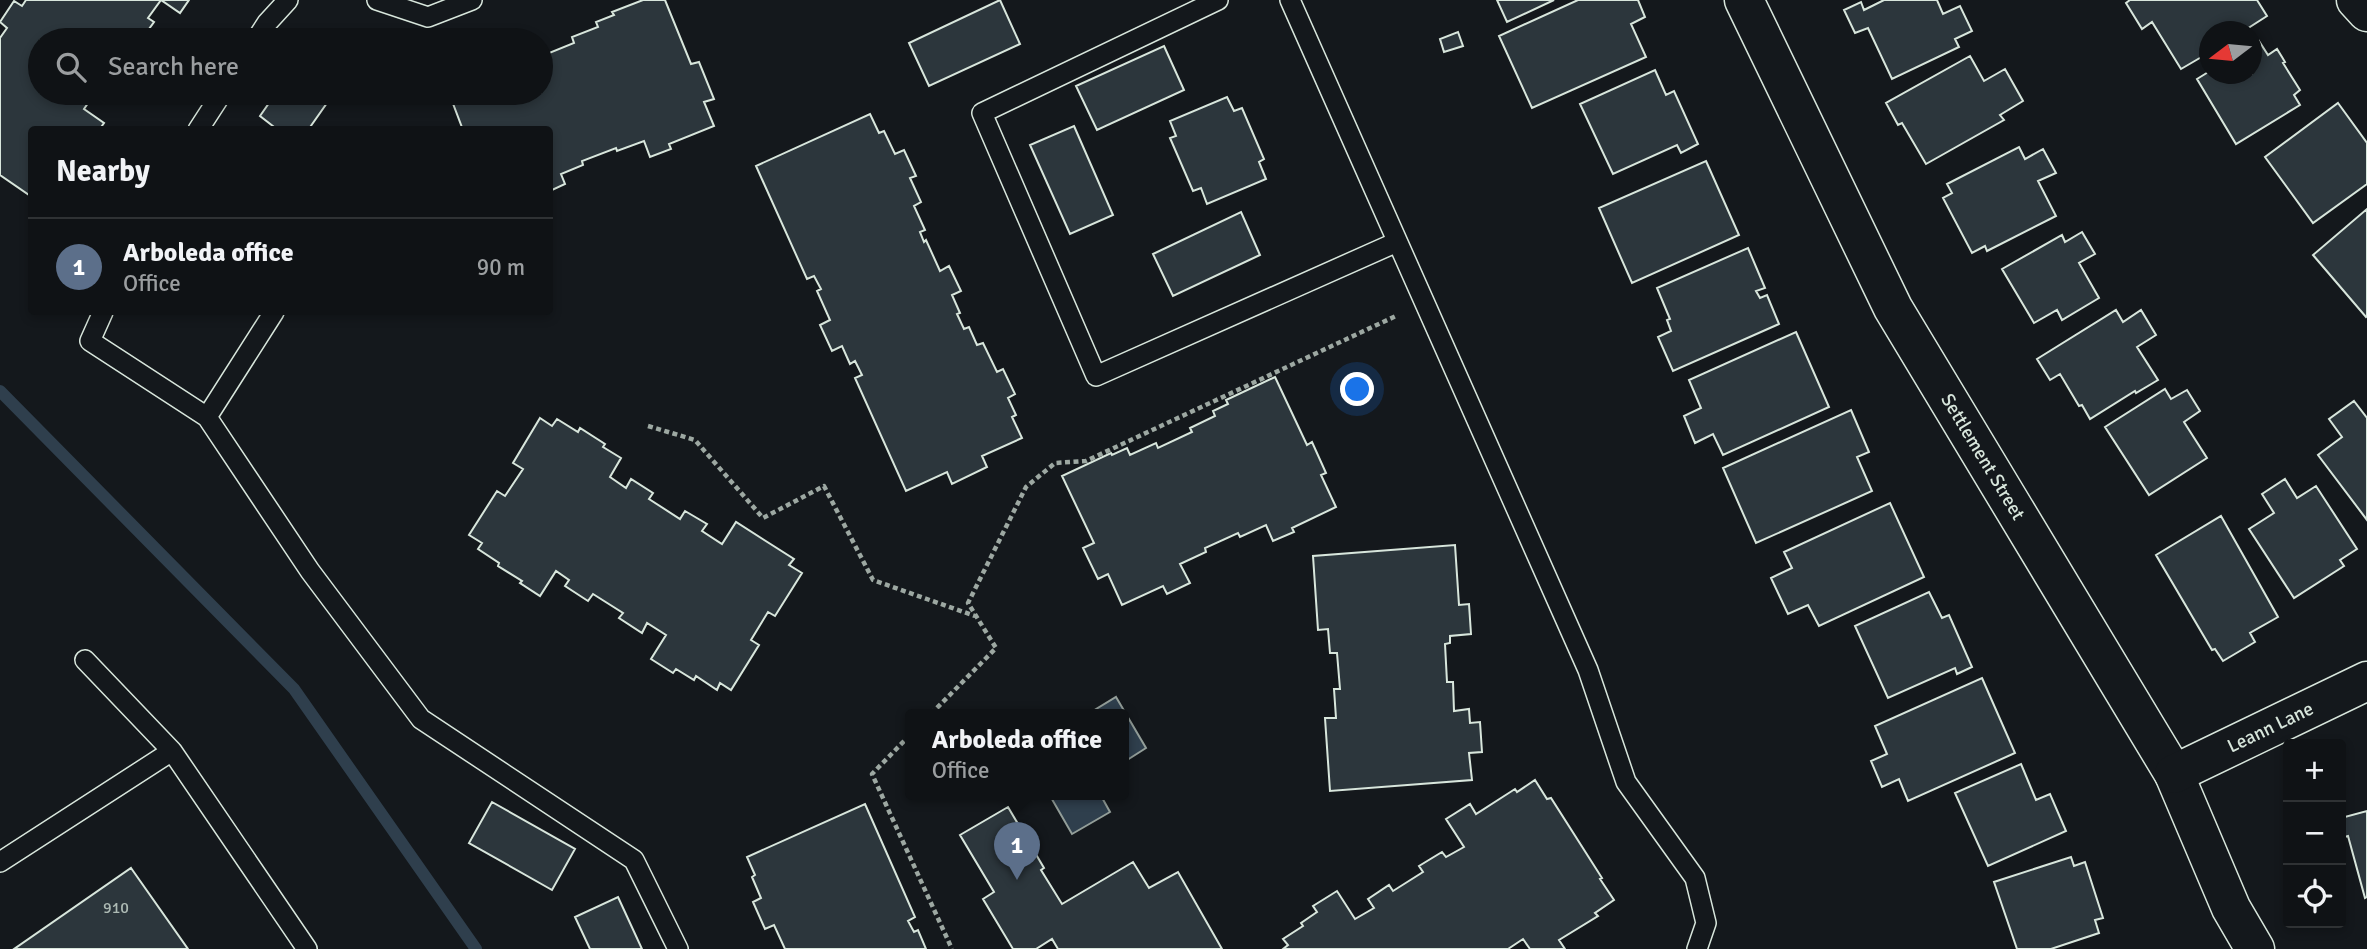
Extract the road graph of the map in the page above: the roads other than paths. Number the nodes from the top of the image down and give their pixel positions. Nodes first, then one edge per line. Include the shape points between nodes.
1 (288, 0) edge
2 (377, 0) edge
3 (472, 0) edge
4 (1218, 0) edge
5 (1290, 0) edge
6 (1744, 0) edge
7 (2356, 0) edge
8 (2367, 12) edge
9 (264, 28) edge
10 (214, 105) edge
11 (201, 126) edge
12 (1397, 242) junction
13 (102, 315) edge
14 (272, 315) edge
15 (207, 417) junction
16 (85, 660) dead end
17 (2367, 681) edge
18 (172, 751) junction
19 (2174, 774) junction
20 (0, 862) edge
21 (2231, 908) junction
22 (307, 949) edge
23 (678, 949) edge
24 (1697, 949) edge
25 (2223, 949) edge
26 (2255, 949) edge

1 - 9 lane
2 - 3 lane via 428,17
4 - 12 lane via 982,113 1096,376
5 - 12 lane
6 - 19 street, Settlement Street via 1893,307
7 - 8 street
10 - 11 lane
12 - 24 lane via 1588,670 1626,782 1695,878 1706,923
13 - 15 lane via 90,341
14 - 15 lane
15 - 23 lane via 310,570 421,719 634,860
16 - 18 lane
17 - 19 street, Leann Lane
18 - 20 lane
18 - 22 lane
19 - 21 street, Settlement Street
21 - 25 street
21 - 26 street, Settlement Street

